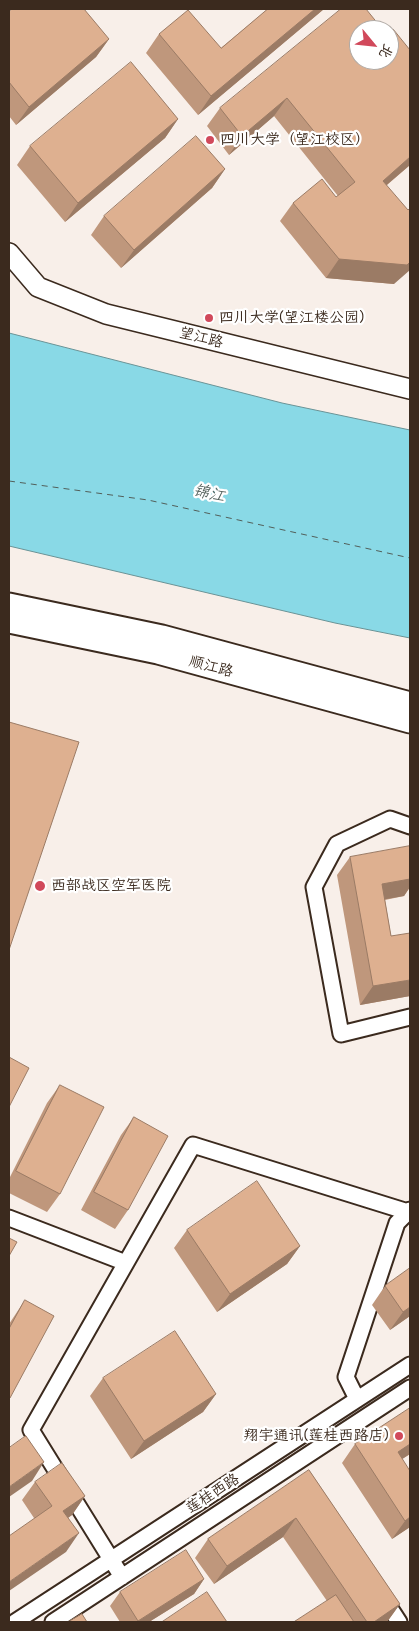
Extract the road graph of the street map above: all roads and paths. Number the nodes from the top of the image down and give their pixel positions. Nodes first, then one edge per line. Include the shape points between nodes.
1 (9, 254) edge
2 (410, 389) edge
3 (9, 604) edge
4 (9, 622) edge
5 (410, 703) edge
6 (410, 722) edge
7 (410, 826) edge
8 (410, 1017) edge
9 (409, 1211) edge
10 (9, 1218) edge
11 (126, 1263) junction
12 (410, 1365) edge
13 (410, 1388) edge
14 (357, 1399) junction
15 (288, 1444) junction
16 (300, 1467) junction
17 (112, 1559) junction
18 (122, 1577) junction
19 (372, 1580) edge
20 (15, 1622) edge
21 (53, 1622) edge
22 (399, 1622) edge

1 - 2 street, 望江路 via 38,286 106,314
3 - 5 main road, 顺江路 via 162,636
4 - 6 main road, 顺江路 via 158,653
7 - 8 street via 390,819 337,844 314,888 342,1034
9 - 11 street via 193,1145
9 - 14 street via 397,1223 346,1377
10 - 11 street
11 - 17 street via 31,1430
12 - 14 street, 莲桂西路
13 - 16 street, 莲桂西路
14 - 15 street, 莲桂西路
15 - 16 street
15 - 17 street, 莲桂西路
16 - 18 street, 莲桂西路
17 - 18 street
17 - 20 street, 莲桂西路
18 - 21 street, 莲桂西路
19 - 22 street

